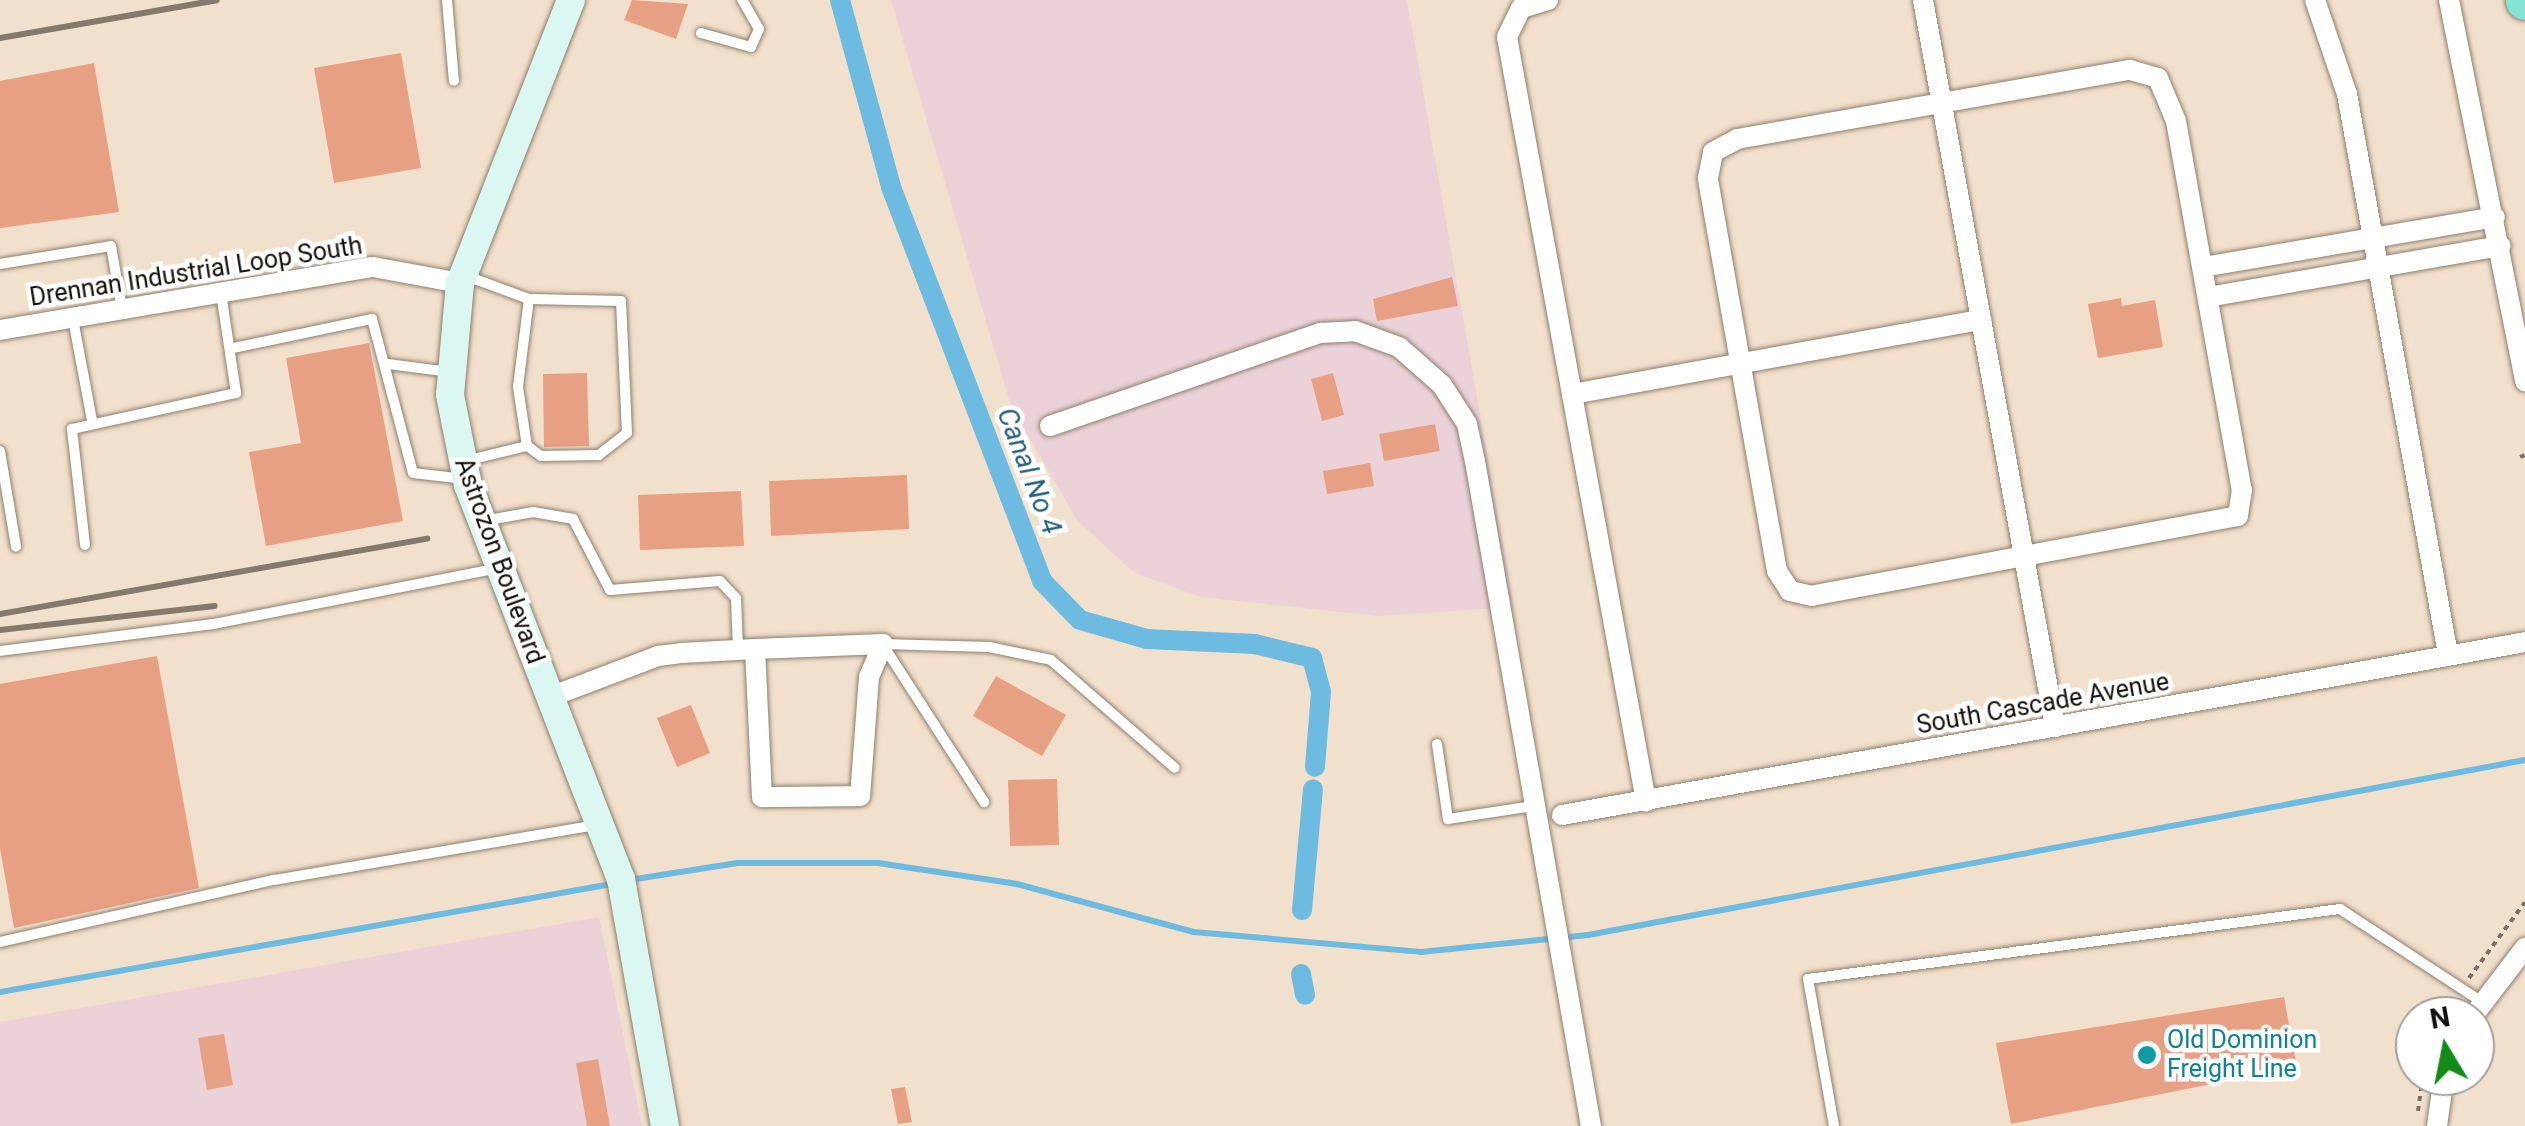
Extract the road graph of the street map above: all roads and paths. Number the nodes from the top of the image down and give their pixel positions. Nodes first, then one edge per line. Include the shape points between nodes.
1 (448, 0) edge
2 (571, 0) edge
3 (742, 0) edge
4 (1548, 0) edge
5 (1923, 0) edge
6 (2315, 0) edge
7 (2448, 0) edge
8 (701, 33) dead end
9 (454, 81) dead end
10 (1941, 103) junction
11 (2496, 218) junction
12 (2372, 238) junction
13 (2500, 246) junction
14 (0, 264) edge
15 (2203, 267) junction
16 (2378, 267) junction
17 (462, 278) junction
18 (220, 292) junction
19 (2208, 298) junction
20 (529, 299) junction
21 (122, 309) junction
22 (73, 318) junction
23 (1981, 320) junction
24 (0, 330) edge
25 (233, 348) junction
26 (388, 364) junction
27 (1741, 364) junction
28 (450, 372) junction
29 (2525, 382) edge
30 (1572, 394) junction
31 (92, 421) junction
32 (1050, 426) dead end
33 (527, 446) junction
34 (0, 451) edge
35 (464, 470) junction
36 (482, 522) junction
37 (85, 545) dead end
38 (16, 546) dead end
39 (2024, 559) junction
40 (500, 568) junction
41 (2525, 642) edge
42 (883, 644) junction
43 (746, 650) junction
44 (0, 651) edge
45 (2448, 656) junction
46 (550, 696) junction
47 (2055, 727) junction
48 (1438, 744) dead end
49 (1175, 768) dead end
50 (1646, 801) junction
51 (984, 802) dead end
52 (1533, 806) junction
53 (1562, 815) dead end
54 (606, 831) junction
55 (2525, 902) edge
56 (0, 942) edge
57 (2525, 948) edge
58 (2460, 989) junction
59 (2456, 996) edge
60 (2466, 996) edge
61 (2488, 996) edge
62 (2441, 1096) edge
63 (665, 1126) edge
64 (1591, 1126) edge
65 (1834, 1126) edge
66 (2436, 1126) edge

1 - 9 lane
2 - 17 main road, Astrozon Boulevard
3 - 8 lane via 759,30 751,47
4 - 30 street via 1521,8 1508,38
5 - 10 street
6 - 12 street via 2347,94
7 - 11 street
10 - 15 street via 2146,71 2167,92 2176,121
10 - 23 street
10 - 27 street via 1737,139 1712,152 1708,178
11 - 12 street
11 - 13 street
12 - 15 street
12 - 16 street
13 - 16 street
13 - 29 street
14 - 21 lane via 111,246
15 - 19 street
16 - 19 street
16 - 45 street
17 - 18 street, Drennan Industrial Loop South via 373,267
17 - 20 lane
17 - 28 main road, Astrozon Boulevard
18 - 21 street, Drennan Industrial Loop South
18 - 25 lane
19 - 39 street via 2242,490 2238,516
20 - 33 lane via 518,387
20 - 33 lane via 621,302 627,433 599,455 541,456
21 - 22 street, Drennan Industrial Loop South
22 - 24 street, Drennan Industrial Loop South
22 - 31 lane
23 - 27 street
23 - 39 street
25 - 26 lane via 358,316 382,330
25 - 31 lane via 236,393
26 - 28 lane
26 - 35 lane via 413,473
27 - 30 street
27 - 39 street via 1777,570 1790,592 1812,596
28 - 35 main road, Astrozon Boulevard
30 - 50 street
31 - 37 lane via 72,429 67,444
32 - 52 street via 1320,333 1355,331 1399,347 1442,385 1467,424
33 - 35 lane
34 - 38 lane
35 - 36 main road, Astrozon Boulevard
36 - 40 main road, Astrozon Boulevard
36 - 43 lane via 532,512 572,519 610,590 720,581 736,598
39 - 47 street
40 - 44 lane via 214,624
40 - 46 main road, Astrozon Boulevard
41 - 45 street, South Cascade Avenue
42 - 43 street
42 - 43 street via 869,676 867,786 850,801 762,797
42 - 49 lane via 989,647 1051,660
42 - 51 lane
43 - 46 street via 658,656
45 - 47 street, South Cascade Avenue
46 - 54 main road, Astrozon Boulevard
47 - 50 street, South Cascade Avenue
48 - 52 lane via 1448,819
50 - 53 street, South Cascade Avenue
52 - 64 street
54 - 56 lane via 274,880
54 - 63 main road, Astrozon Boulevard via 630,916
55 - 58 path
57 - 61 street
58 - 59 path
58 - 60 lane
58 - 65 lane via 2340,908 1808,980
62 - 66 street

